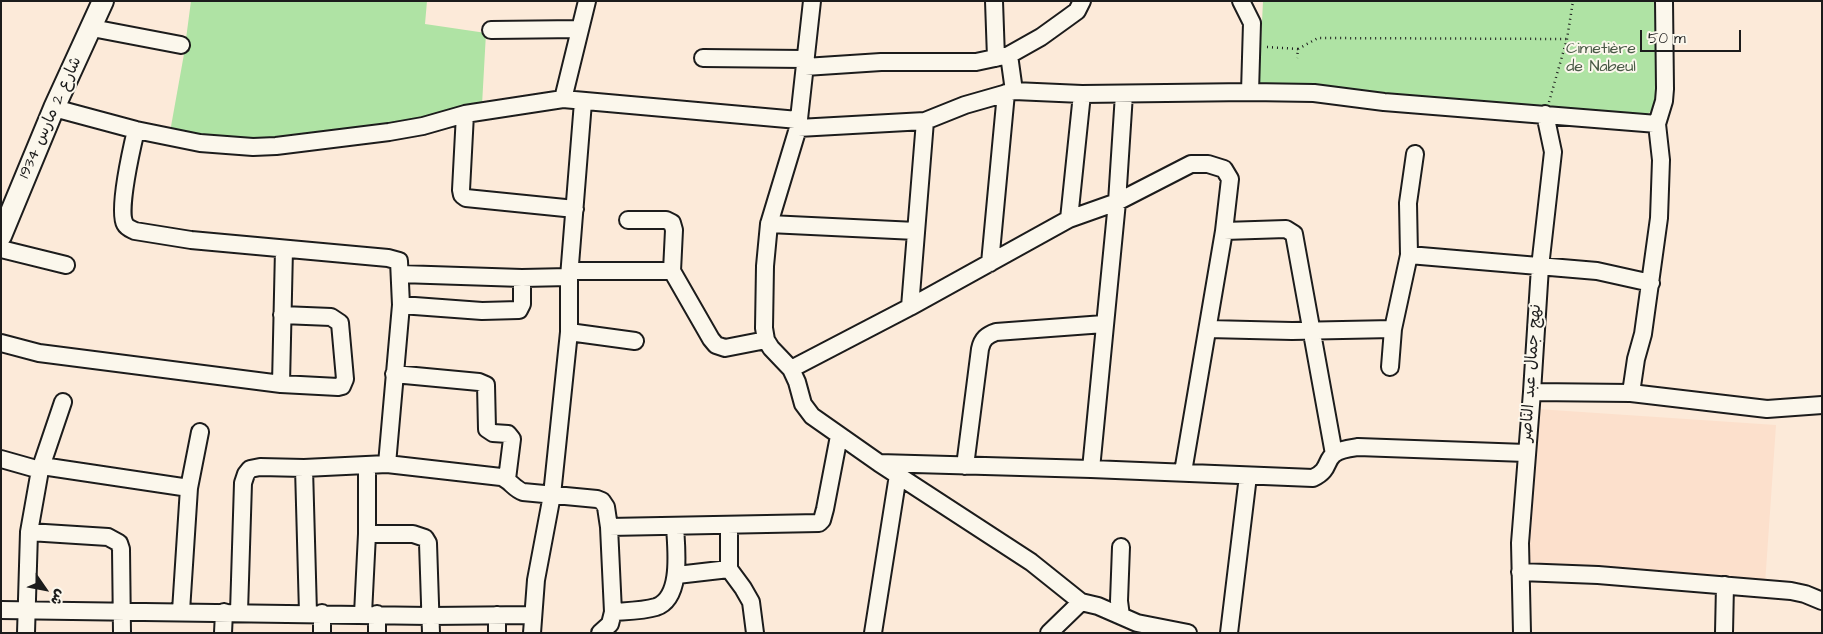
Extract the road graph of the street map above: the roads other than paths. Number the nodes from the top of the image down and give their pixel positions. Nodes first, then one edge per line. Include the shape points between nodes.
1 (103, 1) edge
2 (587, 1) edge
3 (994, 1) edge
4 (1082, 1) edge
5 (1241, 1) edge
6 (1664, 1) edge
7 (809, 2) edge
8 (92, 28) junction
9 (580, 29) junction
10 (492, 30) dead end
11 (181, 45) dead end
12 (1002, 57) junction
13 (703, 58) dead end
14 (805, 63) junction
15 (1010, 92) junction
16 (1250, 92) junction
17 (1082, 94) junction
18 (1124, 94) junction
19 (563, 99) junction
20 (583, 102) junction
21 (54, 108) junction
22 (465, 114) junction
23 (1545, 114) junction
24 (925, 121) junction
25 (798, 124) junction
26 (1657, 124) junction
27 (136, 130) junction
28 (1415, 154) dead end
29 (1117, 202) junction
30 (576, 209) junction
31 (1068, 219) junction
32 (628, 220) dead end
33 (769, 224) junction
34 (916, 231) junction
35 (1224, 232) junction
36 (1, 236) edge
37 (1, 249) edge
38 (284, 249) junction
39 (1409, 255) junction
40 (990, 263) junction
41 (66, 264) dead end
42 (1540, 268) junction
43 (672, 271) junction
44 (400, 274) junction
45 (569, 274) junction
46 (522, 278) junction
47 (1651, 283) junction
48 (400, 305) junction
49 (910, 307) junction
50 (282, 315) junction
51 (1104, 324) junction
52 (1208, 329) junction
53 (1393, 329) junction
54 (1310, 331) junction
55 (569, 332) junction
56 (766, 340) junction
57 (635, 341) dead end
58 (1, 343) edge
59 (1390, 366) dead end
60 (791, 369) junction
61 (394, 374) junction
62 (281, 384) junction
63 (1532, 392) junction
64 (1631, 393) junction
65 (63, 402) dead end
66 (1822, 405) edge
67 (200, 432) dead end
68 (838, 436) junction
69 (1526, 453) junction
70 (1334, 454) junction
71 (1, 459) edge
72 (879, 463) junction
73 (387, 464) junction
74 (367, 465) junction
75 (965, 466) junction
76 (41, 468) junction
77 (304, 468) junction
78 (1091, 469) junction
79 (1184, 472) junction
80 (898, 475) junction
81 (1248, 476) junction
82 (507, 479) junction
83 (188, 488) junction
84 (552, 495) junction
85 (730, 525) junction
86 (675, 526) junction
87 (609, 527) junction
88 (29, 532) junction
89 (367, 534) junction
90 (1121, 548) dead end
91 (729, 569) junction
92 (1520, 572) junction
93 (677, 574) junction
94 (1725, 585) junction
95 (1822, 601) edge
96 (1080, 602) junction
97 (1, 610) edge
98 (26, 610) junction
99 (122, 611) junction
100 (181, 612) junction
101 (231, 612) junction
102 (613, 612) junction
103 (315, 613) junction
104 (370, 614) junction
105 (532, 615) junction
106 (430, 616) junction
107 (497, 616) junction
108 (1121, 616) junction
109 (26, 633) edge
110 (122, 633) edge
111 (223, 633) edge
112 (322, 633) edge
113 (377, 633) edge
114 (430, 633) edge
115 (497, 633) edge
116 (532, 633) edge
117 (600, 633) edge
118 (754, 633) edge
119 (873, 633) edge
120 (1049, 633) edge
121 (1188, 633) edge
122 (1229, 633) edge
123 (1522, 633) edge
124 (1724, 633) edge

1 - 8 street, شارع 2 مارس 1934
2 - 9 street
3 - 12 street
4 - 12 street via 1076,11 1041,37
5 - 16 street via 1252,23
6 - 26 street via 1666,89
7 - 14 street
8 - 11 street
8 - 21 street, شارع 2 مارس 1934
9 - 10 street
9 - 19 street
12 - 14 street via 976,62
12 - 15 street
13 - 14 street
14 - 25 street
15 - 17 street
15 - 24 street
15 - 40 street
16 - 18 street
16 - 23 street via 1314,93 1384,102
17 - 18 street
17 - 31 street
18 - 29 street
19 - 20 street
19 - 22 street
20 - 25 street
20 - 30 street
21 - 27 street
21 - 36 street, شارع 2 مارس 1934
22 - 27 street via 389,132 276,146 200,143
22 - 30 street via 462,195
23 - 26 street
23 - 42 street, نهج جمال عبد الناصر via 1553,152
24 - 25 street
24 - 34 street
25 - 33 street
26 - 47 street via 1661,170
27 - 38 street via 122,215 128,228 192,240
28 - 39 street via 1408,203
29 - 31 street
29 - 35 street via 1191,164 1208,164 1224,169 1230,179
29 - 51 street
30 - 45 street
31 - 40 street
32 - 43 street via 666,220 672,223
33 - 34 street
33 - 56 street via 765,266
34 - 49 street
35 - 52 street
35 - 54 street via 1286,229 1294,234
37 - 41 street
38 - 44 street via 394,259 398,262
38 - 50 street
39 - 42 street
39 - 53 street
40 - 49 street
42 - 47 street via 1597,271
42 - 63 street, نهج جمال عبد الناصر
43 - 45 street
43 - 56 street via 716,345 725,348
44 - 46 street
44 - 48 street
45 - 46 street
45 - 55 street
46 - 48 street via 519,310 482,311
47 - 64 street
48 - 61 street
49 - 60 street
50 - 62 street
50 - 62 street via 336,319 340,324 345,379 338,387
51 - 75 street via 996,332 981,342
51 - 78 street
52 - 54 street
52 - 79 street
53 - 54 street
53 - 59 street
54 - 70 street
55 - 57 street
55 - 84 street
56 - 60 street
58 - 62 street via 40,353
60 - 68 street via 807,410
61 - 73 street
61 - 82 street via 486,385 487,428 493,433 508,434 512,439
63 - 64 street
63 - 69 street, نهج جمال عبد الناصر
64 - 66 street via 1767,409
65 - 76 street
67 - 83 street
68 - 72 street
68 - 85 street via 825,509 819,523
69 - 70 street via 1358,447
69 - 92 street, نهج جمال عبد الناصر
70 - 81 street via 1323,472 1312,478
71 - 76 street
72 - 75 street
72 - 80 street
73 - 74 street
73 - 82 street
74 - 77 street
74 - 89 street
75 - 78 street
76 - 83 street
76 - 88 street
77 - 101 street via 260,466 246,474
77 - 103 street
78 - 79 street
79 - 81 street
80 - 96 street via 1031,562
80 - 119 street
81 - 122 street
82 - 84 street via 517,490
83 - 100 street
84 - 87 street via 602,501
84 - 105 street
85 - 86 street
85 - 91 street
86 - 87 street
86 - 93 street
87 - 102 street
88 - 98 street
88 - 99 street via 108,537 119,543
89 - 104 street
89 - 106 street via 413,534 425,538 428,543
90 - 108 street
91 - 93 street
91 - 118 street via 751,602
92 - 94 street
92 - 123 street, نهج جمال عبد الناصر
93 - 102 street via 670,593 657,607
94 - 95 street via 1791,591
94 - 124 street
96 - 108 street
96 - 120 street
97 - 98 street
98 - 99 street
98 - 109 street
99 - 100 street
99 - 110 street
100 - 101 street
101 - 103 street
101 - 111 street
102 - 117 street via 610,624
103 - 104 street
103 - 112 street
104 - 106 street
104 - 113 street
105 - 107 street
105 - 116 street
106 - 107 street
106 - 114 street
107 - 115 street
108 - 121 street via 1137,623

